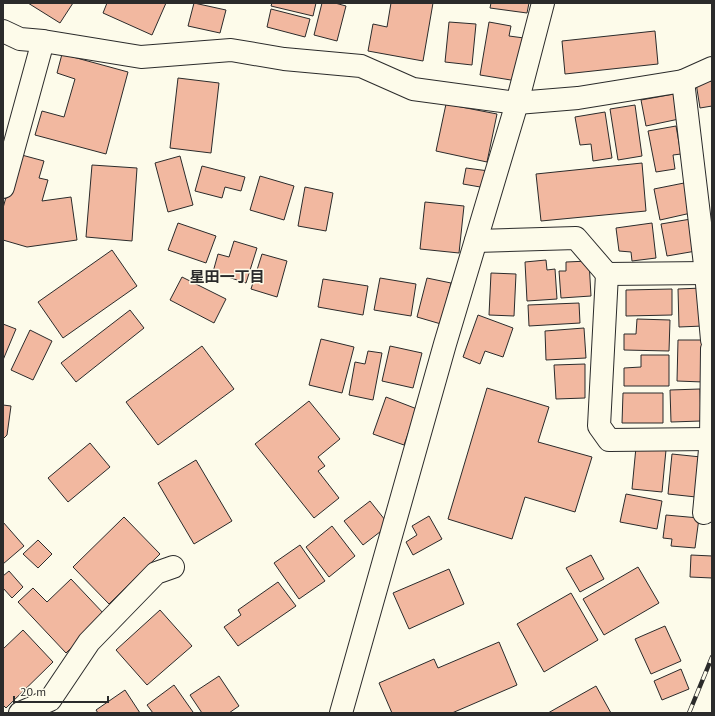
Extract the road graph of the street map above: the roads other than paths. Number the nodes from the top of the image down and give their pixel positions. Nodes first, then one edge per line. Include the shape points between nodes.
1 (543, 3) edge
2 (3, 31) edge
3 (43, 41) junction
4 (712, 68) edge
5 (684, 81) junction
6 (517, 103) junction
7 (3, 187) edge
8 (476, 241) junction
9 (706, 273) junction
10 (606, 274) junction
11 (712, 340) edge
12 (712, 349) edge
13 (711, 439) junction
14 (704, 513) dead end
15 (173, 567) dead end
16 (20, 713) edge
17 (341, 713) edge

1 - 6 street
2 - 3 street via 20,39
3 - 6 street via 141,57 231,50 284,59 361,66 412,89
3 - 7 street
4 - 5 street
5 - 6 street via 578,98
5 - 9 street
6 - 8 street
8 - 10 street via 576,238
8 - 17 street
9 - 10 street
9 - 11 street
10 - 13 street via 600,426 609,440
12 - 13 street
13 - 14 street
15 - 16 street via 156,573 89,642 50,700

